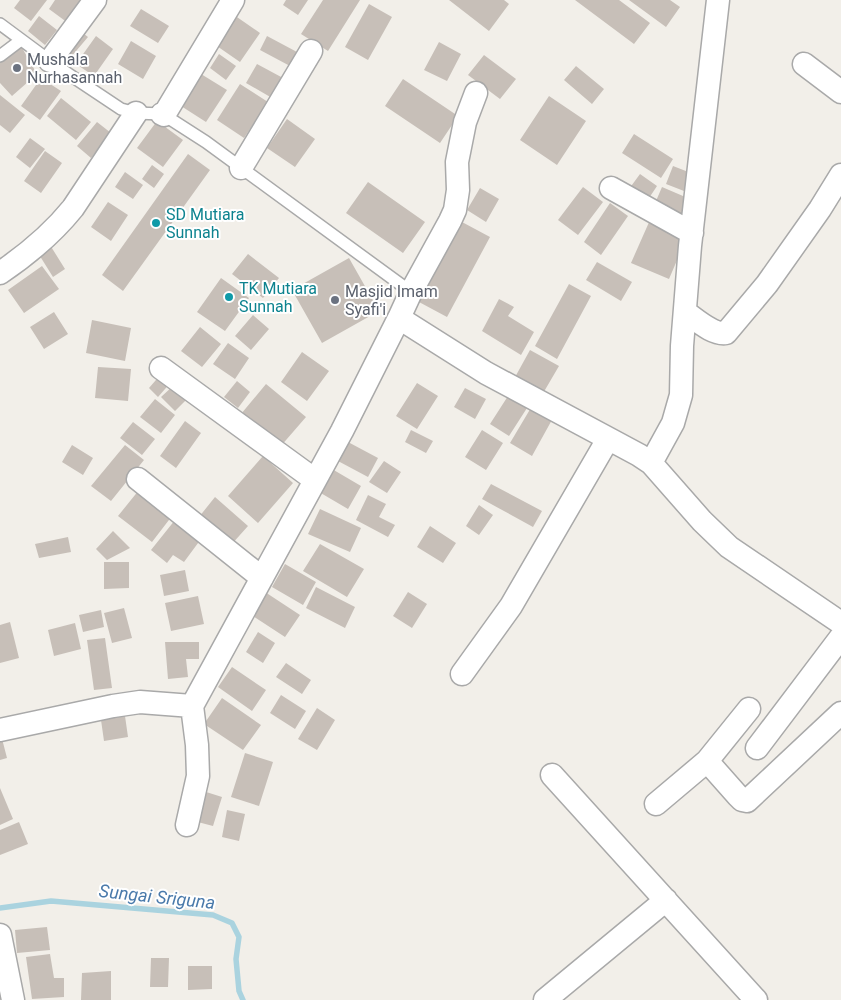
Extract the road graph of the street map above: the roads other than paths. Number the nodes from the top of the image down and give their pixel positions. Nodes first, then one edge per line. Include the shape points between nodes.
1 (95, 0) edge
2 (233, 0) edge
3 (718, 0) edge
4 (0, 24) edge
5 (21, 40) junction
6 (311, 51) dead end
7 (0, 56) edge
8 (50, 61) junction
9 (804, 64) dead end
10 (841, 92) edge
11 (476, 93) dead end
12 (137, 113) junction
13 (163, 114) junction
14 (241, 168) junction
15 (841, 175) edge
16 (611, 188) dead end
17 (692, 233) junction
18 (0, 273) edge
19 (411, 292) junction
20 (685, 312) junction
21 (399, 318) junction
22 (161, 368) dead end
23 (608, 439) junction
24 (651, 463) junction
25 (138, 479) dead end
26 (315, 480) junction
27 (262, 578) junction
28 (841, 623) edge
29 (841, 637) edge
30 (462, 674) dead end
31 (190, 706) junction
32 (749, 709) dead end
33 (841, 713) edge
34 (0, 730) edge
35 (757, 748) dead end
36 (707, 761) junction
37 (552, 775) dead end
38 (656, 804) dead end
39 (187, 825) dead end
40 (666, 900) junction
41 (0, 935) edge
42 (13, 1000) edge
43 (545, 1000) edge
44 (756, 1000) edge

1 - 8 street
2 - 13 street
3 - 17 street
4 - 5 lane
5 - 7 lane
5 - 8 lane
6 - 14 street
8 - 12 lane via 115,106
9 - 10 street
11 - 19 street via 465,122 457,162 458,190 454,210
12 - 13 lane
12 - 18 street via 62,222 36,247
13 - 14 lane
14 - 19 lane
15 - 20 street via 767,284 726,333 720,334
16 - 17 street
17 - 20 street
19 - 21 street
20 - 24 street via 681,395 673,423
21 - 23 street via 486,373
21 - 26 street
22 - 26 street
23 - 24 street
23 - 30 street via 511,606
24 - 28 street via 729,547
25 - 27 street
26 - 27 street
27 - 31 street
29 - 35 street
31 - 34 street via 140,702
31 - 39 street via 197,745 198,776
32 - 36 street
33 - 36 street via 747,800 742,800
36 - 38 street
37 - 40 street
40 - 43 street
40 - 44 street
41 - 42 street

